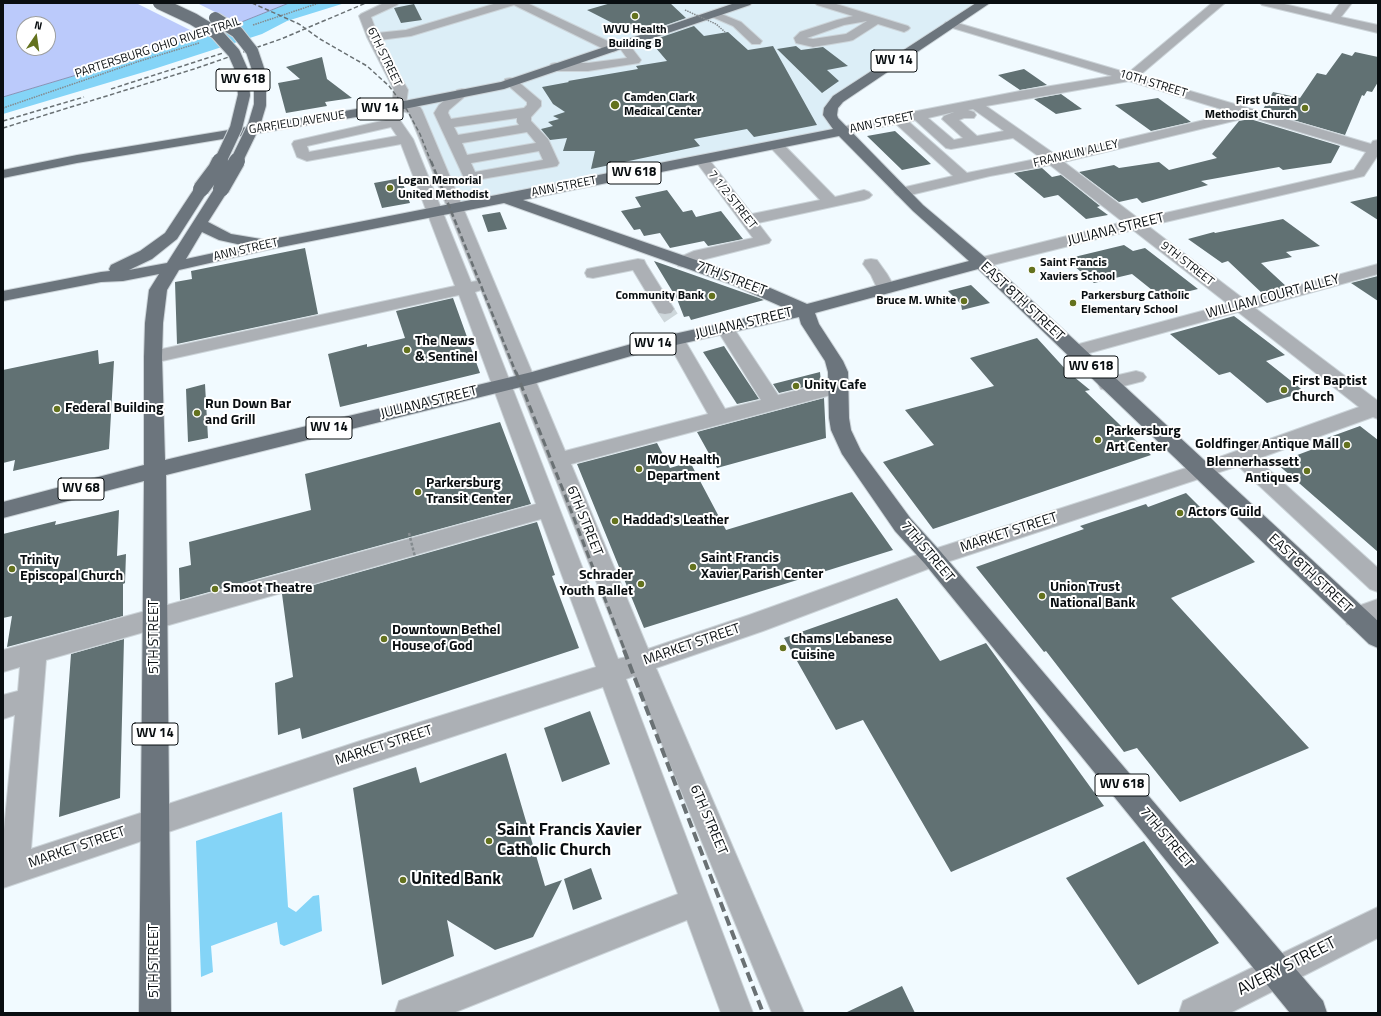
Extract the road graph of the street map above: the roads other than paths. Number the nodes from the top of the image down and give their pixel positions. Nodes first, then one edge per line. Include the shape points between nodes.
1 (159, 3) edge
2 (183, 3) edge
3 (393, 3) edge
4 (509, 3) edge
5 (518, 3) edge
6 (746, 3) edge
7 (821, 3) edge
8 (984, 3) edge
9 (1219, 3) edge
10 (1266, 3) edge
11 (1346, 3) edge
12 (714, 14) junction
13 (871, 18) junction
14 (1333, 18) junction
15 (950, 24) junction
16 (904, 28) dead end
17 (1378, 30) edge
18 (373, 37) junction
19 (756, 41) dead end
20 (628, 43) junction
21 (612, 48) junction
22 (555, 67) junction
23 (1130, 77) junction
24 (510, 82) junction
25 (462, 93) junction
26 (975, 104) junction
27 (399, 106) junction
28 (527, 112) junction
29 (1250, 113) junction
30 (917, 115) junction
31 (898, 119) junction
32 (444, 121) junction
33 (395, 122) junction
34 (528, 128) junction
35 (548, 128) dead end
36 (842, 131) junction
37 (1014, 133) junction
38 (997, 136) junction
39 (811, 137) junction
40 (406, 138) junction
41 (975, 141) junction
42 (854, 144) junction
43 (776, 145) junction
44 (1377, 148) edge
45 (457, 150) junction
46 (434, 154) junction
47 (702, 160) junction
48 (1053, 160) junction
49 (3, 174) edge
50 (964, 178) junction
51 (937, 184) junction
52 (902, 192) junction
53 (864, 195) dead end
54 (506, 198) junction
55 (953, 198) dead end
56 (831, 202) junction
57 (456, 208) junction
58 (436, 212) junction
59 (748, 220) junction
60 (200, 224) junction
61 (1136, 224) junction
62 (268, 245) junction
63 (654, 251) junction
64 (684, 262) junction
65 (981, 263) junction
66 (638, 264) junction
67 (871, 264) dead end
68 (174, 266) junction
69 (1378, 269) edge
70 (137, 273) junction
71 (593, 273) dead end
72 (100, 277) junction
73 (487, 284) junction
74 (886, 288) junction
75 (465, 289) junction
76 (158, 290) junction
77 (3, 296) edge
78 (1240, 305) junction
79 (805, 310) junction
80 (725, 328) junction
81 (679, 338) junction
82 (1075, 351) junction
83 (153, 357) junction
84 (1136, 377) dead end
85 (527, 379) junction
86 (1108, 384) junction
87 (502, 385) junction
88 (839, 386) junction
89 (774, 404) junction
90 (1377, 410) edge
91 (720, 418) junction
92 (1241, 457) junction
93 (559, 460) junction
94 (155, 470) junction
95 (1201, 471) junction
96 (548, 509) junction
97 (3, 510) edge
98 (933, 558) junction
99 (1378, 582) edge
100 (1367, 613) edge
101 (155, 619) junction
102 (1378, 637) edge
103 (34, 653) junction
104 (3, 661) edge
105 (641, 663) junction
106 (611, 673) junction
107 (30, 699) junction
108 (3, 707) edge
109 (155, 822) junction
110 (9, 871) edge
111 (695, 902) junction
112 (1378, 922) edge
113 (1278, 972) junction
114 (155, 1013) edge
115 (411, 1013) edge
116 (737, 1013) edge
117 (788, 1013) edge
118 (1195, 1013) edge
119 (1311, 1013) edge

1 - 72 main road, WV 618, bridge via 193,19 216,33 226,43 242,71 244,95 236,128 216,169 171,236 146,255
2 - 60 main road, WV 618, bridge via 218,19 237,32 252,52 260,75 260,105 254,124 245,146
3 - 18 street, 6TH STREET via 365,16
4 - 18 street via 407,33
5 - 21 street
6 - 12 main road, GARFIELD AVENUE / WV 14
7 - 13 street
8 - 15 main road, WV 14
9 - 23 street, ANN STREET
10 - 14 street
11 - 14 street
12 - 19 street via 736,24
12 - 20 main road, GARFIELD AVENUE / WV 14
13 - 13 street via 849,38 813,43 800,40 804,35 841,22
13 - 16 street
14 - 17 street
15 - 23 street, 10TH STREET
15 - 36 main road, WV 14 via 832,104 830,115
18 - 27 street, 6TH STREET via 401,90
20 - 21 main road, GARFIELD AVENUE / WV 14
20 - 22 street via 625,47 635,60 588,67
21 - 22 main road, GARFIELD AVENUE / WV 14
22 - 24 main road, GARFIELD AVENUE / WV 14
23 - 26 street, ANN STREET
23 - 29 street, 10TH STREET
24 - 25 main road, GARFIELD AVENUE / WV 14
24 - 28 street via 534,101 534,106
25 - 27 main road, GARFIELD AVENUE / WV 14
25 - 32 street via 444,108 441,113
26 - 30 street, ANN STREET
26 - 37 street, 9TH STREET
27 - 33 street, 6TH STREET via 390,114
27 - 46 street, 6TH STREET via 415,110
27 - 49 main road, GARFIELD AVENUE / WV 14 via 77,159
28 - 32 street
28 - 34 street via 524,122
28 - 35 street via 530,118
29 - 44 street, 10TH STREET
29 - 48 street, FRANKLIN ALLEY
30 - 31 street, ANN STREET
30 - 41 street via 951,145
31 - 36 street, ANN STREET
31 - 50 street
32 - 45 street
33 - 40 street, 6TH STREET
33 - 40 street via 300,144 302,154 307,157
34 - 45 street
34 - 45 street via 550,148
36 - 39 main road, ANN STREET / WV 618
36 - 42 main road, EAST 8TH STREET / WV 14
37 - 38 street
37 - 48 street, 9TH STREET
38 - 41 street
38 - 41 street via 966,113 949,119
39 - 42 main road
39 - 43 main road, ANN STREET / WV 618
40 - 58 street, 6TH STREET
42 - 52 main road, EAST 8TH STREET / WV 14
43 - 47 main road, ANN STREET / WV 618
43 - 56 street
44 - 61 street, JULIANA STREET via 1359,172
45 - 46 street
46 - 57 street, 6TH STREET
47 - 54 main road, ANN STREET / WV 618
47 - 59 street, 7 1/2 STREET
48 - 50 street, FRANKLIN ALLEY
48 - 61 street, 9TH STREET
50 - 51 street, FRANKLIN ALLEY
51 - 52 street, FRANKLIN ALLEY
51 - 55 street
52 - 65 main road, EAST 8TH STREET / WV 14
53 - 56 street
54 - 57 main road, ANN STREET / WV 618
54 - 63 main road, 7TH STREET
56 - 59 street
57 - 58 main road, ANN STREET / WV 618
57 - 73 street, 6TH STREET
58 - 62 main road, ANN STREET / WV 618
58 - 75 street, 6TH STREET
59 - 64 street, 7 1/2 STREET via 763,240 700,255
60 - 62 main road, WV 618 via 225,237
60 - 68 main road, 5TH STREET via 182,249
61 - 65 street, JULIANA STREET
61 - 78 street, 9TH STREET
62 - 68 main road, ANN STREET
63 - 64 main road, 7TH STREET
63 - 66 street
64 - 79 main road, 7TH STREET via 739,281
65 - 74 main road, JULIANA STREET / WV 14
65 - 82 main road, EAST 8TH STREET / WV 618
66 - 71 street
66 - 81 street via 668,313
67 - 74 street
68 - 70 main road, ANN STREET
68 - 76 main road, 5TH STREET
69 - 78 street, WILLIAM COURT ALLEY
70 - 72 main road, ANN STREET
70 - 76 main road via 143,284
72 - 77 main road, ANN STREET / WV 618
73 - 75 street
73 - 85 street, 6TH STREET
74 - 79 main road, JULIANA STREET / WV 14
75 - 83 street
75 - 87 street, 6TH STREET
76 - 83 main road, 5TH STREET
78 - 82 street, WILLIAM COURT ALLEY
78 - 90 street, 9TH STREET
79 - 80 main road, JULIANA STREET / WV 14
79 - 88 main road, 7TH STREET / WV 618 via 810,324 834,361
80 - 81 main road, JULIANA STREET / WV 14
80 - 89 street
81 - 85 main road, JULIANA STREET / WV 14
81 - 91 street
82 - 86 main road, EAST 8TH STREET / WV 618
83 - 94 main road, 5TH STREET
84 - 86 street
85 - 87 main road, JULIANA STREET / WV 14
85 - 93 street, 6TH STREET
86 - 95 main road, EAST 8TH STREET / WV 618
87 - 94 main road, JULIANA STREET / WV 14
87 - 96 street, 6TH STREET
88 - 89 street
88 - 98 main road, 7TH STREET / WV 618 via 838,418 852,454 903,525
89 - 91 street
90 - 92 street, MARKET STREET
91 - 93 street
92 - 95 street, MARKET STREET
92 - 99 street
93 - 105 street, 6TH STREET
94 - 97 main road, JULIANA STREET / WV 68
94 - 101 main road, 5TH STREET / WV 14
95 - 98 street, MARKET STREET
95 - 100 main road, EAST 8TH STREET / WV 618
96 - 101 street
96 - 106 street, 6TH STREET
98 - 105 street, MARKET STREET
98 - 113 main road, 7TH STREET / WV 618
100 - 102 main road, EAST 8TH STREET / WV 618
101 - 103 street
101 - 109 main road, 5TH STREET / WV 14
103 - 104 street
103 - 107 street
105 - 106 street, MARKET STREET
105 - 117 street, 6TH STREET
106 - 109 street, MARKET STREET
106 - 111 street, 6TH STREET
107 - 108 street
107 - 110 street
109 - 110 street, MARKET STREET
109 - 114 main road, 5TH STREET / WV 14
111 - 115 street
111 - 116 street, 6TH STREET
112 - 113 street, AVERY STREET
113 - 118 street, AVERY STREET
113 - 119 main road, 7TH STREET / WV 618

